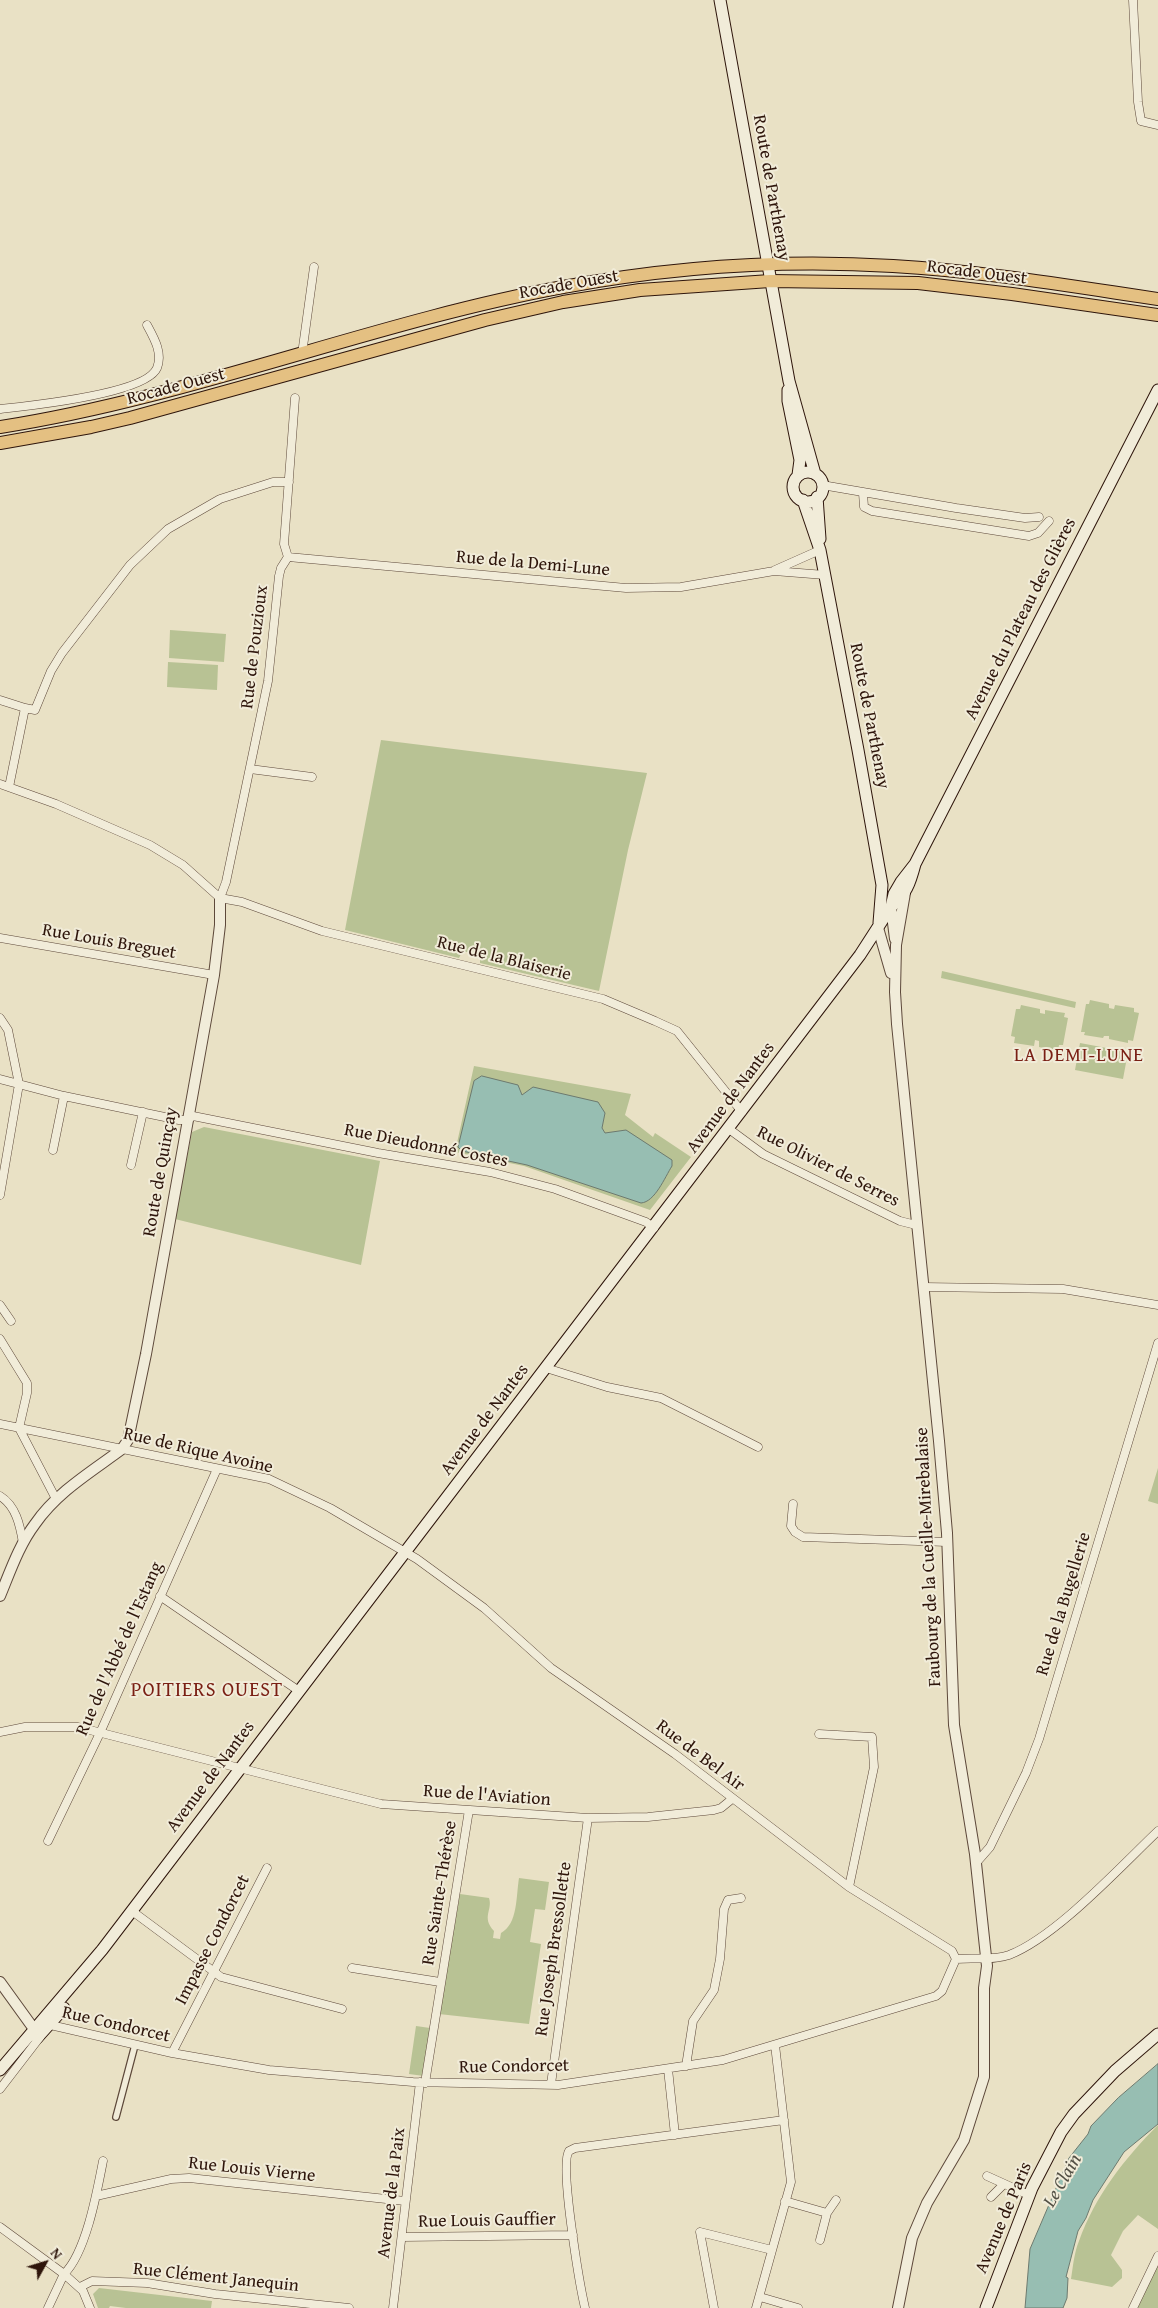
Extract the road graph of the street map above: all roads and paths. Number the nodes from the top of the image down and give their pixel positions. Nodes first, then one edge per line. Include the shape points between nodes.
1 (720, 0) edge
2 (1133, 0) edge
3 (1158, 125) edge
4 (767, 265) junction
5 (314, 267) dead end
6 (770, 281) junction
7 (1158, 299) edge
8 (1158, 315) edge
9 (147, 325) dead end
10 (302, 354) junction
11 (789, 381) junction
12 (1158, 390) edge
13 (295, 398) dead end
14 (0, 409) edge
15 (0, 427) edge
16 (0, 443) edge
17 (815, 474) junction
18 (798, 475) junction
19 (289, 482) junction
20 (822, 485) junction
21 (863, 493) junction
22 (817, 498) junction
23 (803, 500) junction
24 (1039, 517) dead end
25 (1049, 521) dead end
26 (820, 550) junction
27 (288, 557) junction
28 (774, 571) junction
29 (825, 575) junction
30 (0, 700) edge
31 (25, 708) junction
32 (250, 769) junction
33 (312, 777) dead end
34 (0, 784) edge
35 (9, 788) junction
36 (915, 864) junction
37 (882, 889) junction
38 (905, 893) junction
39 (220, 898) junction
40 (890, 907) junction
41 (878, 928) junction
42 (0, 938) edge
43 (896, 945) junction
44 (214, 975) junction
45 (895, 992) junction
46 (0, 1018) edge
47 (0, 1079) edge
48 (19, 1084) junction
49 (64, 1096) junction
50 (143, 1112) junction
51 (742, 1112) junction
52 (188, 1120) junction
53 (729, 1129) junction
54 (53, 1150) dead end
55 (131, 1165) dead end
56 (0, 1195) edge
57 (916, 1225) junction
58 (654, 1228) junction
59 (923, 1287) junction
60 (0, 1305) edge
61 (1158, 1305) edge
62 (11, 1321) dead end
63 (0, 1339) edge
64 (1158, 1343) edge
65 (546, 1368) junction
66 (0, 1424) edge
67 (19, 1428) junction
68 (758, 1448) dead end
69 (122, 1449) junction
70 (217, 1469) junction
71 (0, 1496) edge
72 (56, 1499) junction
73 (793, 1504) dead end
74 (947, 1542) junction
75 (23, 1543) junction
76 (404, 1554) junction
77 (0, 1596) edge
78 (160, 1596) junction
79 (299, 1691) junction
80 (0, 1732) edge
81 (100, 1733) junction
82 (819, 1734) dead end
83 (239, 1768) junction
84 (732, 1799) junction
85 (468, 1810) junction
86 (588, 1818) junction
87 (1158, 1831) edge
88 (48, 1841) dead end
89 (976, 1863) junction
90 (267, 1868) dead end
91 (849, 1887) junction
92 (741, 1898) dead end
93 (132, 1911) junction
94 (956, 1958) junction
95 (987, 1958) junction
96 (352, 1968) dead end
97 (213, 1972) junction
98 (0, 1982) edge
99 (440, 1982) junction
100 (342, 2009) dead end
101 (46, 2024) junction
102 (1158, 2034) edge
103 (37, 2035) junction
104 (135, 2045) junction
105 (775, 2046) junction
106 (172, 2053) junction
107 (686, 2066) junction
108 (668, 2068) junction
109 (0, 2070) edge
110 (423, 2083) junction
111 (551, 2084) junction
112 (0, 2089) edge
113 (116, 2117) dead end
114 (784, 2120) junction
115 (675, 2134) junction
116 (103, 2161) dead end
117 (987, 2176) dead end
118 (1004, 2184) junction
119 (1029, 2195) junction
120 (96, 2196) junction
121 (991, 2197) dead end
122 (836, 2200) dead end
123 (406, 2201) junction
124 (785, 2201) junction
125 (827, 2214) junction
126 (0, 2227) edge
127 (573, 2235) junction
128 (402, 2238) junction
129 (820, 2240) dead end
130 (772, 2250) junction
131 (1158, 2256) edge
132 (64, 2274) junction
133 (80, 2287) junction
134 (760, 2297) junction
135 (802, 2300) dead end
136 (48, 2308) edge
137 (90, 2308) edge
138 (349, 2308) edge
139 (393, 2308) edge
140 (585, 2308) edge
141 (714, 2308) edge
142 (756, 2308) edge
143 (799, 2308) edge
144 (898, 2308) edge
145 (986, 2308) edge
146 (1133, 2308) edge

1 - 4 main road, Route de Parthenay
2 - 3 street via 1141,121
4 - 6 main road, Route de Parthenay
4 - 7 main road, Rocade Ouest via 893,266 971,273
4 - 10 main road, Rocade Ouest via 668,272 562,287 466,309
5 - 10 street
6 - 8 main road, Rocade Ouest via 918,283
6 - 11 main road, Route de Parthenay
6 - 16 main road, Rocade Ouest via 640,290 544,306 130,418
9 - 14 street via 158,349 157,368 149,378 92,396
10 - 15 main road, Rocade Ouest via 89,411
11 - 17 main road, Route de Parthenay
11 - 18 main road, Route de Parthenay via 788,400 800,460
12 - 36 main road, Avenue du Plateau des Glières
13 - 19 street, Rue de Pouzioux
17 - 18 main road
17 - 20 main road
18 - 23 main road via 793,490
19 - 27 street, Rue de Pouzioux via 284,544
19 - 31 street via 273,482 220,499 168,529 130,565 62,653 35,710
20 - 21 street
20 - 22 main road
21 - 24 street via 1025,518
21 - 25 street via 864,506 872,511 1028,536 1038,533
22 - 23 main road
22 - 26 main road, Route de Parthenay
23 - 26 main road, Route de Parthenay
26 - 28 street, Rue de la Demi-Lune
26 - 29 main road, Route de Parthenay
27 - 28 street, Rue de la Demi-Lune via 626,588 681,587
27 - 32 street, Rue de Pouzioux via 279,576 268,681
28 - 29 street, Rue de la Demi-Lune
29 - 37 main road, Route de Parthenay
30 - 31 street
31 - 35 street
32 - 33 street
32 - 39 street, Rue de Pouzioux
34 - 35 street
35 - 39 street via 56,804 150,845 183,866
36 - 38 main road, Avenue du Plateau des Glières
36 - 40 main road, Avenue du Plateau des Glières via 901,882
37 - 40 main road, Route de Parthenay
37 - 41 main road, Route de Parthenay
38 - 40 main road, Avenue du Plateau des Glières
38 - 43 street
39 - 44 street, Route de Quinçay
39 - 51 street, Rue de la Blaiserie via 242,902 322,931 603,999 676,1031
40 - 41 main road, Avenue de Nantes
40 - 43 street
41 - 45 street
41 - 51 main road, Avenue de Nantes via 862,954
42 - 44 street, Rue Louis Breguet
43 - 45 street
44 - 52 street, Route de Quinçay
45 - 57 street
46 - 48 street via 8,1030
47 - 48 street
48 - 49 street
48 - 56 street
49 - 50 street
49 - 54 street
50 - 52 street
50 - 55 street
51 - 53 main road, Avenue de Nantes
52 - 58 street, Rue Dieudonné Costes via 192,1116 490,1172 554,1189 646,1222
52 - 69 street, Route de Quinçay via 146,1354 128,1440
53 - 57 street, Rue Olivier de Serres via 763,1154 900,1221
53 - 58 main road, Avenue de Nantes
57 - 59 street, Faubourg de la Cueille-Mirebalaise
58 - 65 main road, Avenue de Nantes
59 - 61 street via 1063,1289
59 - 74 street, Faubourg de la Cueille-Mirebalaise
60 - 62 street
63 - 67 street via 27,1383 28,1394
64 - 89 street, Rue de la Bugellerie via 1039,1739 990,1847
65 - 68 street via 606,1387 661,1398
65 - 76 main road, Avenue de Nantes
66 - 67 street, Rue de Rique Avoine
67 - 69 street, Rue de Rique Avoine
67 - 72 street
69 - 70 street, Rue de Rique Avoine
69 - 72 street
70 - 76 street, Rue de Rique Avoine via 269,1480 330,1508
70 - 78 street, Rue de l'Abbé de l'Estang
71 - 75 street via 15,1512
72 - 75 street via 34,1524
73 - 74 street via 791,1526 803,1537
74 - 89 street, Faubourg de la Cueille-Mirebalaise via 954,1725
75 - 77 street
76 - 79 main road, Avenue de Nantes
76 - 84 street, Rue de Bel Air via 416,1559 484,1608 551,1668
78 - 79 street
78 - 81 street, Rue de l'Abbé de l'Estang
79 - 83 main road, Avenue de Nantes
80 - 81 street, Rue de l'Aviation via 25,1727 78,1727
81 - 83 street, Rue de l'Aviation
81 - 88 street, Rue de l'Abbé de l'Estang
82 - 91 street via 872,1737 874,1768
83 - 85 street, Rue de l'Aviation via 381,1804
83 - 93 main road, Avenue de Nantes
84 - 86 street, Rue de l'Aviation via 714,1810 648,1817
84 - 91 street, Rue de Bel Air
85 - 86 street, Rue de l'Aviation
85 - 99 street, Rue Sainte-Thérèse
86 - 111 street, Rue Joseph Bressollette
87 - 95 street via 1031,1945 1008,1955
89 - 95 street, Faubourg de la Cueille-Mirebalaise
90 - 97 street, Impasse Condorcet
91 - 94 street, Rue de Bel Air via 952,1951
92 - 107 street via 728,1900 724,1909 714,1990 694,2021
93 - 97 street
93 - 101 main road, Avenue de Nantes
94 - 95 street
94 - 105 street, Rue Condorcet via 939,1994
95 - 144 street, Faubourg de la Cueille-Mirebalaise via 984,2076 964,2140 927,2203 912,2238
96 - 99 street, Rue Sainte-Thérèse
97 - 100 street via 221,1977
97 - 106 street, Impasse Condorcet
98 - 103 street
99 - 110 street, Rue Sainte-Thérèse
101 - 103 main road, Avenue de Nantes
101 - 104 street, Rue Condorcet
102 - 119 main road, Avenue de Paris via 1115,2070 1074,2114 1061,2132
103 - 109 main road, Avenue de Nantes via 22,2045
103 - 112 street
104 - 106 street, Rue Condorcet
104 - 113 street
105 - 107 street, Rue Condorcet
105 - 114 street
106 - 110 street, Rue Condorcet via 269,2070
107 - 108 street, Rue Condorcet
108 - 111 street, Rue Condorcet
108 - 115 street
110 - 111 street, Rue Condorcet
110 - 123 street, Avenue de la Paix
114 - 115 street
114 - 124 street via 791,2182
115 - 127 street via 575,2148 569,2152 565,2162
116 - 120 street
117 - 118 street
118 - 119 street
118 - 121 street
119 - 145 main road, Avenue de Paris
120 - 123 street, Rue Louis Vierne via 180,2178
120 - 132 street via 73,2265
122 - 125 street
123 - 128 street, Avenue de la Paix
124 - 125 street
124 - 130 street
125 - 129 street
126 - 132 street
127 - 128 street, Rue Louis Gauffier
127 - 140 street
128 - 139 street, Avenue de la Paix
130 - 134 street
130 - 141 street via 700,2232
131 - 146 street
132 - 133 street
132 - 136 street
133 - 137 street
133 - 138 street, Rue Clément Janequin via 92,2281 147,2283 215,2294
134 - 142 street
134 - 143 street
135 - 143 street

